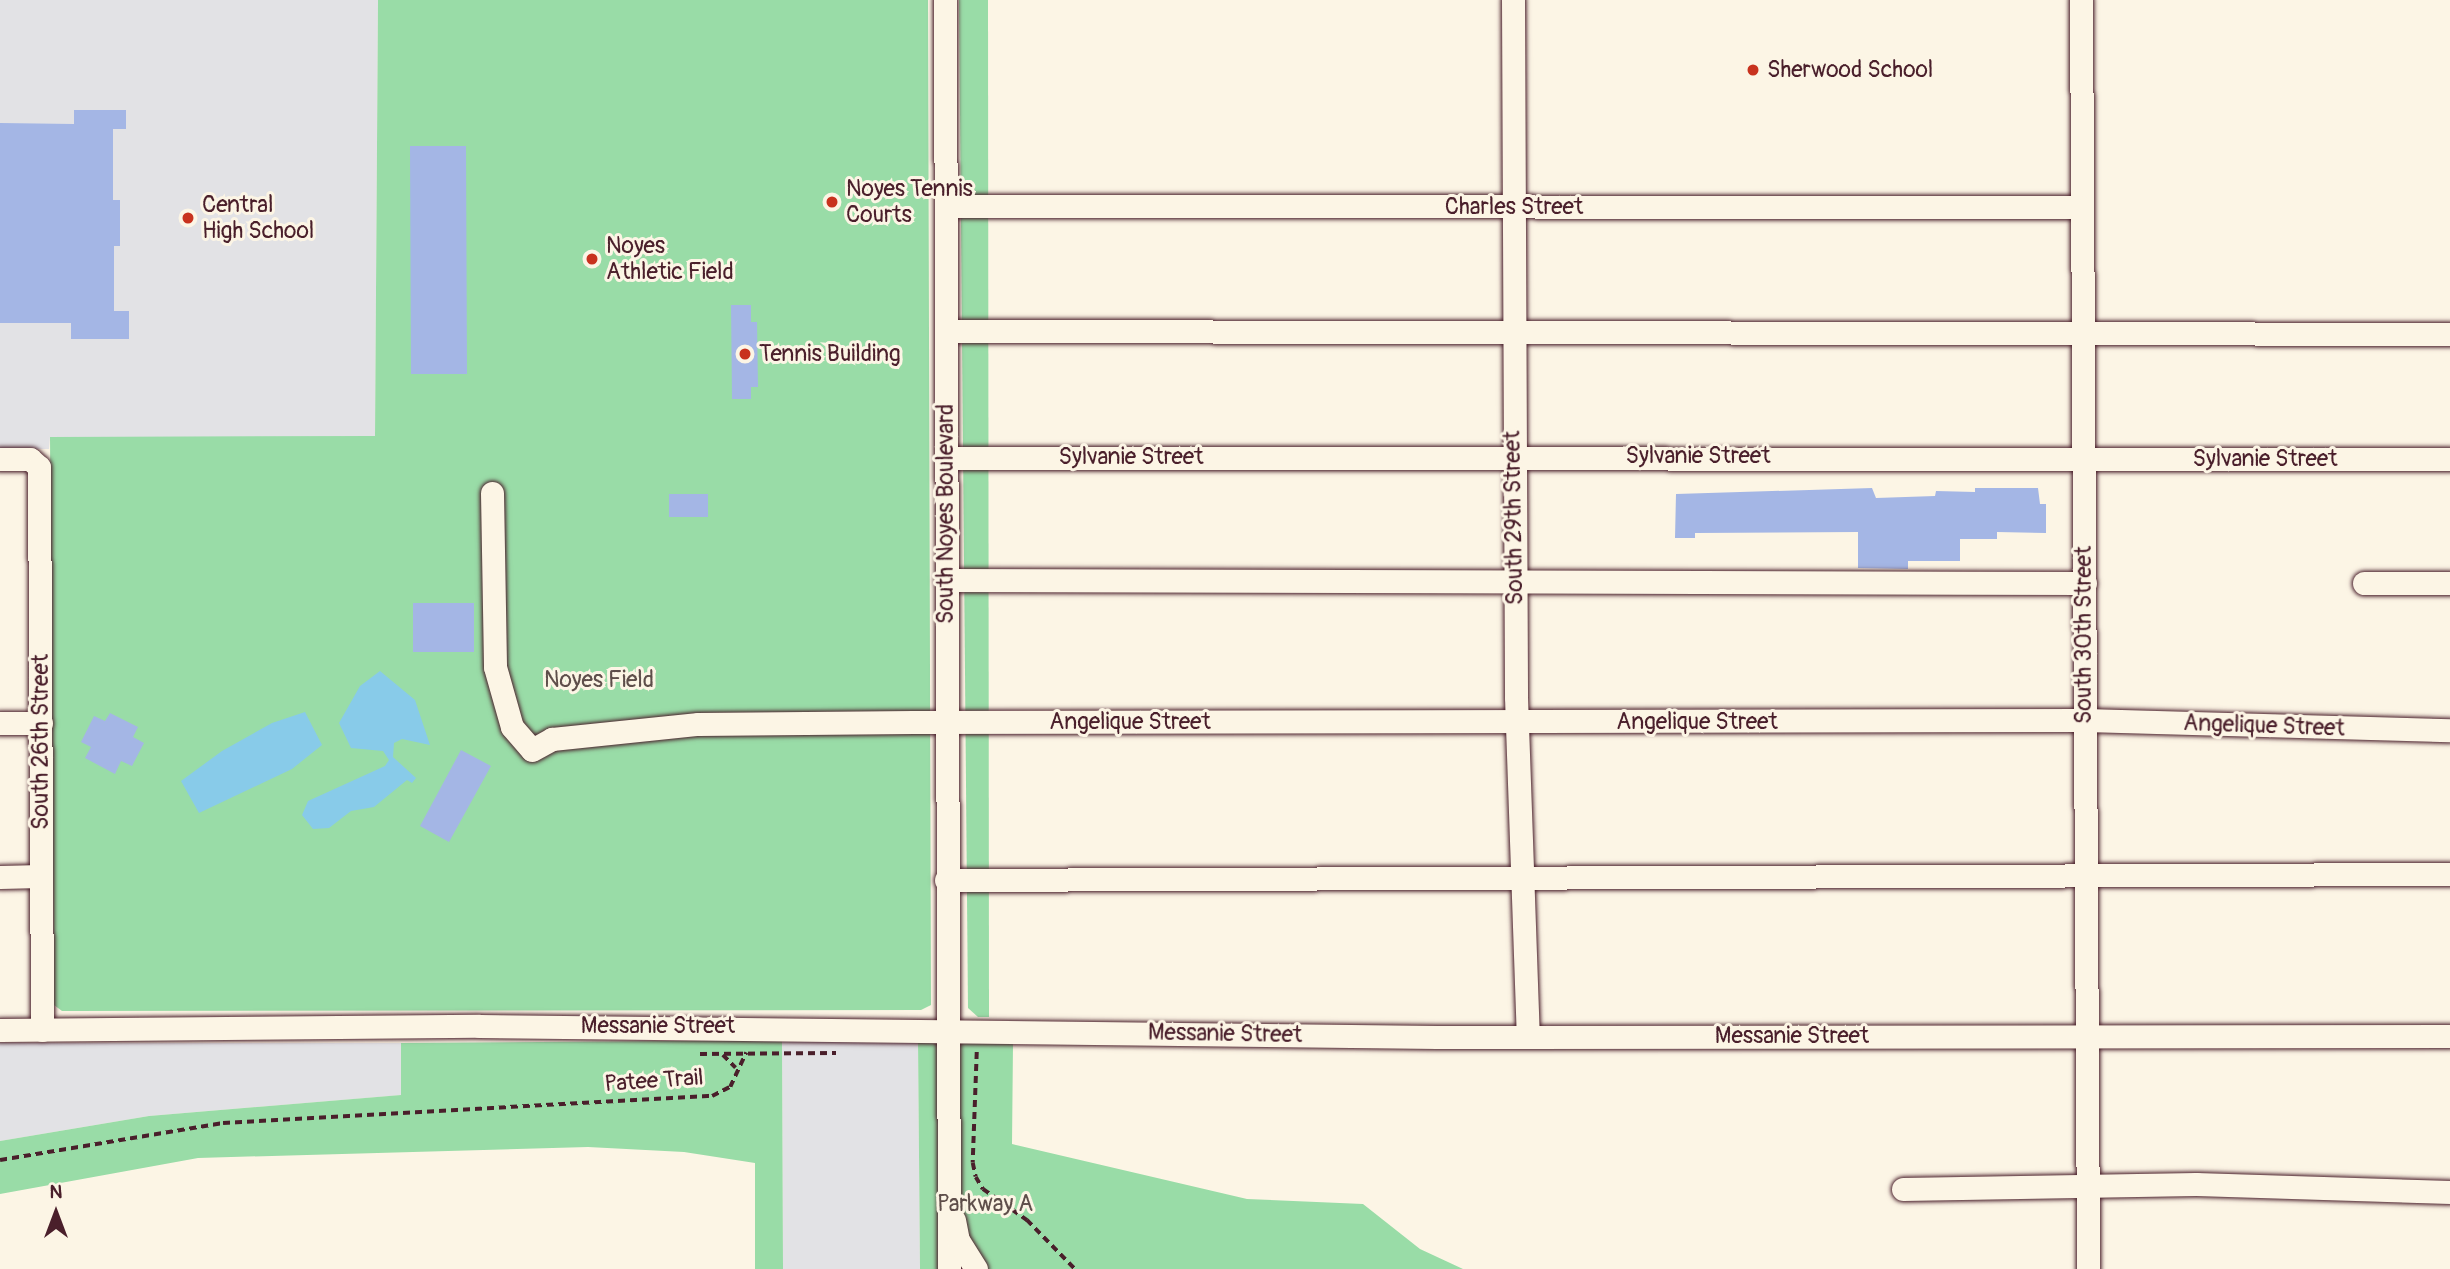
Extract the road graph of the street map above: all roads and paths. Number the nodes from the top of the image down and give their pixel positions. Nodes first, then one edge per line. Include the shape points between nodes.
1 (945, 0) edge
2 (1513, 0) edge
3 (2081, 0) edge
4 (947, 206) junction
5 (1513, 207) junction
6 (2081, 207) junction
7 (1512, 330) junction
8 (948, 331) junction
9 (2450, 334) edge
10 (2082, 335) junction
11 (1513, 456) junction
12 (946, 458) junction
13 (2082, 458) junction
14 (0, 459) edge
15 (2450, 459) edge
16 (492, 493) dead end
17 (946, 580) junction
18 (1517, 581) junction
19 (2085, 583) junction
20 (2364, 583) dead end
21 (2450, 583) edge
22 (2085, 720) junction
23 (944, 722) junction
24 (1517, 722) junction
25 (0, 723) edge
26 (41, 723) junction
27 (2450, 730) edge
28 (2450, 874) edge
29 (1522, 875) junction
30 (2084, 875) junction
31 (41, 876) junction
32 (0, 877) edge
33 (946, 880) junction
34 (949, 1029) junction
35 (0, 1030) edge
36 (42, 1030) junction
37 (983, 1031) junction
38 (2085, 1035) junction
39 (2450, 1035) edge
40 (1528, 1037) junction
41 (747, 1053) dead end
42 (722, 1054) dead end
43 (736, 1068) junction
44 (0, 1160) edge
45 (2086, 1187) junction
46 (1903, 1189) dead end
47 (2450, 1192) edge
48 (949, 1200) junction
49 (948, 1269) edge
50 (976, 1269) edge
51 (1075, 1269) edge
52 (2088, 1269) edge

1 - 4 street, South Noyes Boulevard
2 - 5 street, South 29th Street
3 - 6 street, South 30th Street
4 - 5 street, Charles Street
4 - 8 street, South Noyes Boulevard
5 - 6 street, Charles Street
5 - 7 street, South 29th Street
6 - 10 street, South 30th Street
7 - 8 street
7 - 10 street
7 - 11 street, South 29th Street
8 - 12 street, South Noyes Boulevard
9 - 10 street
10 - 13 street, South 30th Street
11 - 12 street, Sylvanie Street
11 - 13 street, Sylvanie Street
11 - 18 street, South 29th Street
12 - 17 street, South Noyes Boulevard
13 - 15 street, Sylvanie Street
13 - 19 street, South 30th Street
14 - 26 street, South 26th Street via 30,459 39,467
16 - 23 street, Angelique Street via 495,667 512,727 532,750 552,739 698,724
17 - 18 street
17 - 23 street, South Noyes Boulevard
18 - 19 street
18 - 24 street, South 29th Street
19 - 22 street, South 30th Street
20 - 21 street
22 - 24 street, Angelique Street
22 - 27 street, Angelique Street
22 - 30 street, South 30th Street
23 - 24 street, Angelique Street
23 - 33 street, South Noyes Boulevard
24 - 29 street, South 29th Street
25 - 26 street
26 - 31 street, South 26th Street
28 - 30 street
29 - 30 street
29 - 33 street
29 - 40 street, South 29th Street
30 - 38 street, South 30th Street
31 - 32 street
31 - 36 street, South 26th Street
33 - 34 street, South Noyes Boulevard
34 - 36 street, Messanie Street via 465,1026
34 - 37 street, Messanie Street
34 - 48 street, South Noyes Boulevard
35 - 36 street, Messanie Street
37 - 40 street, Messanie Street
37 - 51 path via 982,1049 974,1052 976,1177 983,1189 1027,1220
38 - 39 street, Messanie Street
38 - 40 street, Messanie Street
38 - 45 street, South 30th Street
41 - 43 path, Patee Trail
42 - 43 path
43 - 44 path, Patee Trail via 730,1087 712,1096 223,1124
45 - 46 street
45 - 47 street via 2196,1184
45 - 52 street, South 30th Street
48 - 49 street
48 - 50 street via 958,1240

